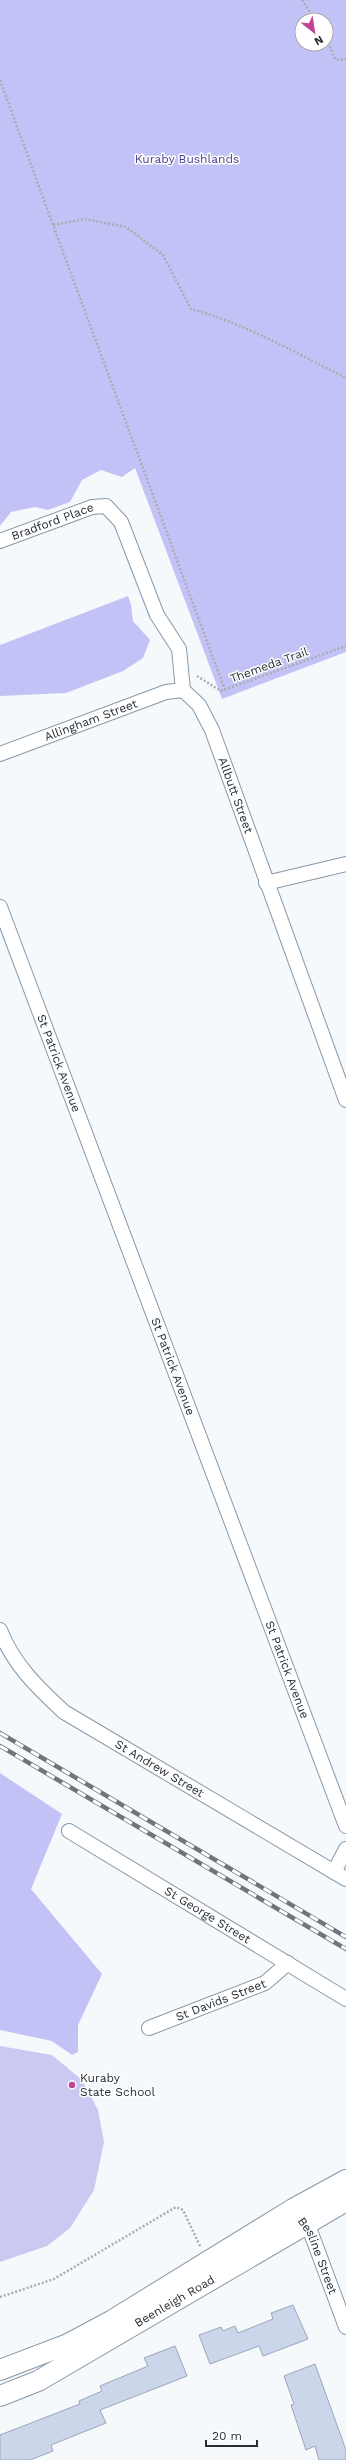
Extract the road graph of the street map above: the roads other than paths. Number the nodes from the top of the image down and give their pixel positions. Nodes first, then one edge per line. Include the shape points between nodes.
1 (0, 541) edge
2 (183, 690) junction
3 (0, 754) edge
4 (346, 864) edge
5 (266, 883) junction
6 (0, 907) edge
7 (346, 1100) edge
8 (0, 1630) edge
9 (346, 1826) edge
10 (69, 1830) dead end
11 (346, 1849) edge
12 (340, 1876) edge
13 (288, 1963) junction
14 (346, 1999) edge
15 (149, 2028) dead end
16 (346, 2180) edge
17 (346, 2201) edge
18 (293, 2208) junction
19 (305, 2226) junction
20 (346, 2328) edge
21 (0, 2370) edge
22 (0, 2396) edge

1 - 2 street, Bradford Place via 92,507 106,506 121,522 157,615 179,649
2 - 3 street, Allingham Street via 166,692
2 - 5 street, Allbutt Street via 199,704 212,730
4 - 5 street
5 - 7 street, Allbutt Street
6 - 9 street, St Patrick Avenue
8 - 12 street, St Andrew Street via 5,1644 33,1683 64,1712
10 - 13 street, St George Street
11 - 12 street
13 - 14 street, St George Street
13 - 15 street, St Davids Street via 265,1983
16 - 18 main road, Beenleigh Road
17 - 19 main road, Beenleigh Road
18 - 19 street, Besline Street
18 - 21 main road, Beenleigh Road via 105,2324 68,2344
19 - 20 street, Besline Street via 311,2233
19 - 22 main road, Beenleigh Road via 38,2382

